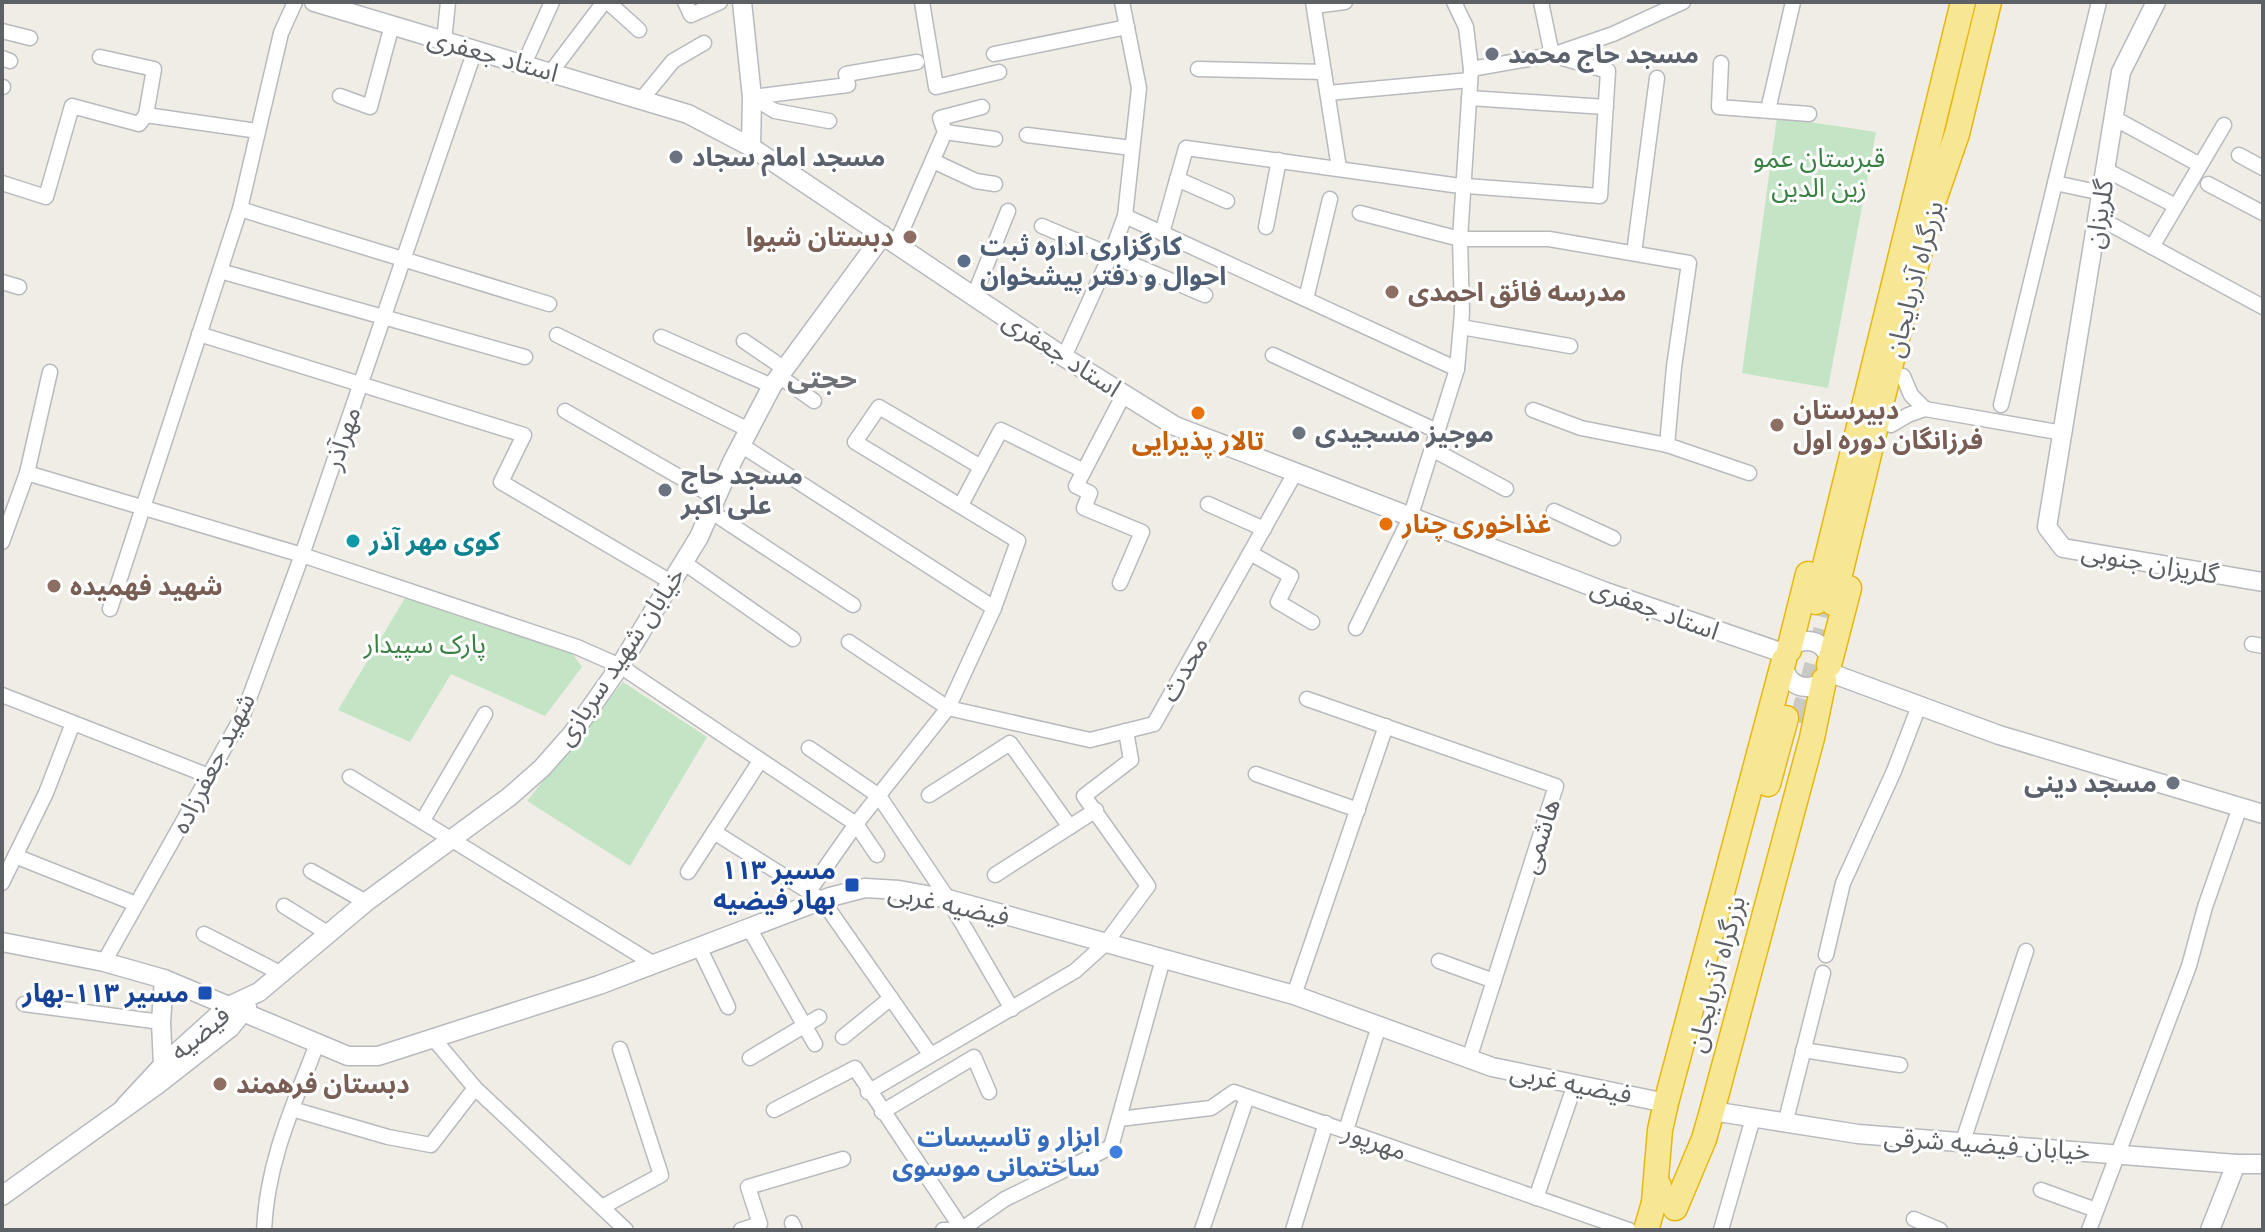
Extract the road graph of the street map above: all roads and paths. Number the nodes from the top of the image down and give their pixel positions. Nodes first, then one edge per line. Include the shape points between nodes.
1 (295, 2) edge
2 (314, 2) edge
3 (448, 2) edge
4 (552, 2) edge
5 (606, 2) edge
6 (720, 2) edge
7 (742, 2) edge
8 (922, 2) edge
9 (1122, 2) edge
10 (1345, 2) edge
11 (1454, 2) edge
12 (1541, 2) edge
13 (1683, 2) edge
14 (1793, 2) edge
15 (1963, 2) edge
16 (1989, 2) edge
17 (2099, 2) edge
18 (2156, 2) edge
19 (1314, 4) edge
20 (688, 9) edge
21 (392, 25) junction
22 (1127, 27) junction
23 (639, 30) dead end
24 (2, 31) edge
25 (30, 38) dead end
26 (444, 41) junction
27 (704, 43) dead end
28 (475, 50) junction
29 (994, 54) dead end
30 (1552, 55) junction
31 (100, 57) dead end
32 (917, 62) dead end
33 (1721, 63) dead end
34 (524, 64) junction
35 (1198, 69) dead end
36 (551, 72) junction
37 (999, 72) dead end
38 (1324, 72) junction
39 (1471, 75) junction
40 (1657, 78) dead end
41 (1328, 93) junction
42 (340, 96) dead end
43 (752, 97) junction
44 (1469, 98) junction
45 (641, 100) junction
46 (982, 107) dead end
47 (1606, 107) junction
48 (1768, 110) junction
49 (1809, 114) dead end
50 (146, 115) junction
51 (2114, 118) junction
52 (829, 121) dead end
53 (2224, 125) dead end
54 (258, 131) junction
55 (945, 132) junction
56 (1957, 134) junction
57 (1027, 135) dead end
58 (995, 139) dead end
59 (751, 147) junction
60 (1132, 148) junction
61 (2239, 155) dead end
62 (1279, 160) junction
63 (933, 161) junction
64 (2200, 165) junction
65 (1339, 168) junction
66 (2263, 168) edge
67 (2106, 170) junction
68 (1177, 179) junction
69 (2, 183) edge
70 (2055, 183) junction
71 (995, 184) dead end
72 (2208, 184) dead end
73 (1458, 186) junction
74 (2102, 193) junction
75 (1330, 199) dead end
76 (1227, 201) dead end
77 (2176, 206) junction
78 (240, 209) junction
79 (1008, 211) dead end
80 (1360, 213) dead end
81 (2263, 213) edge
82 (1125, 216) junction
83 (2099, 218) junction
84 (1042, 226) dead end
85 (1266, 227) dead end
86 (1162, 233) junction
87 (1460, 239) junction
88 (889, 240) junction
89 (2152, 247) junction
90 (1634, 253) junction
91 (1111, 254) junction
92 (404, 260) junction
93 (220, 271) junction
94 (2, 282) edge
95 (19, 287) dead end
96 (1205, 295) dead end
97 (974, 296) junction
98 (1306, 299) junction
99 (549, 304) dead end
100 (2263, 307) edge
101 (384, 318) junction
102 (1461, 327) junction
103 (199, 334) junction
104 (557, 335) dead end
105 (661, 337) dead end
106 (744, 341) dead end
107 (1570, 346) dead end
108 (1273, 355) dead end
109 (525, 357) dead end
110 (1064, 357) junction
111 (1457, 369) junction
112 (50, 372) dead end
113 (1903, 376) junction
114 (779, 377) junction
115 (361, 384) junction
116 (1124, 394) junction
117 (814, 401) dead end
118 (2001, 405) dead end
119 (1925, 409) junction
120 (1533, 410) dead end
121 (565, 411) dead end
122 (1891, 425) junction
123 (1437, 431) junction
124 (2063, 433) junction
125 (745, 438) junction
126 (1667, 445) junction
127 (1432, 449) junction
128 (981, 467) junction
129 (1084, 471) junction
130 (27, 473) junction
131 (1295, 473) junction
132 (1749, 473) dead end
133 (1506, 489) dead end
134 (1208, 504) dead end
135 (713, 505) junction
136 (961, 505) junction
137 (142, 507) junction
138 (1554, 511) dead end
139 (1410, 518) junction
140 (2047, 527) joint
141 (1264, 529) junction
142 (1613, 538) dead end
143 (2, 542) edge
144 (1250, 553) junction
145 (302, 555) junction
146 (683, 562) junction
147 (671, 582) junction
148 (2263, 582) edge
149 (1120, 583) dead end
150 (1824, 601) junction
151 (853, 605) dead end
152 (994, 608) junction
153 (110, 609) dead end
154 (1312, 622) dead end
155 (1356, 628) dead end
156 (793, 639) dead end
157 (849, 642) dead end
158 (1786, 655) junction
159 (620, 666) junction
160 (1827, 672) junction
161 (2, 695) edge
162 (1307, 699) dead end
163 (1919, 706) junction
164 (948, 708) junction
165 (485, 714) dead end
166 (73, 723) junction
167 (1386, 726) junction
168 (1791, 726) junction
169 (1126, 731) junction
170 (809, 748) dead end
171 (760, 761) junction
172 (1256, 774) dead end
173 (209, 776) junction
174 (350, 777) dead end
175 (929, 795) dead end
176 (879, 796) junction
177 (2240, 807) junction
178 (1096, 810) junction
179 (1358, 810) junction
180 (2263, 814) edge
181 (423, 820) junction
182 (856, 824) junction
183 (1070, 827) junction
184 (714, 832) junction
185 (449, 839) junction
186 (877, 855) dead end
187 (15, 856) junction
188 (311, 871) dead end
189 (688, 872) dead end
190 (995, 875) dead end
191 (2, 883) edge
192 (815, 896) junction
193 (948, 899) junction
194 (366, 902) junction
195 (136, 904) junction
196 (284, 906) dead end
197 (749, 928) junction
198 (204, 934) dead end
199 (329, 934) junction
200 (2, 942) edge
201 (1105, 944) junction
202 (699, 947) junction
203 (2026, 951) dead end
204 (1826, 955) dead end
205 (1163, 959) junction
206 (1439, 961) dead end
207 (104, 962) junction
208 (654, 964) junction
209 (1823, 973) dead end
210 (282, 974) junction
211 (164, 979) junction
212 (1494, 981) junction
213 (259, 992) joint
214 (1294, 995) junction
215 (891, 998) junction
216 (24, 1004) dead end
217 (728, 1007) dead end
218 (1012, 1009) junction
219 (235, 1010) junction
220 (819, 1017) dead end
221 (161, 1022) junction
222 (803, 1026) junction
223 (1379, 1026) junction
224 (843, 1037) dead end
225 (433, 1038) junction
226 (317, 1044) junction
227 (815, 1044) dead end
228 (620, 1049) dead end
229 (1803, 1050) junction
230 (930, 1054) junction
231 (750, 1058) dead end
232 (1469, 1059) junction
233 (163, 1065) junction
234 (1900, 1065) dead end
235 (1575, 1084) junction
236 (475, 1088) junction
237 (868, 1092) junction
238 (989, 1092) dead end
239 (1247, 1097) junction
240 (1666, 1103) junction
241 (125, 1106) junction
242 (292, 1109) junction
243 (774, 1110) dead end
244 (1712, 1111) junction
245 (882, 1112) junction
246 (1753, 1118) junction
247 (1119, 1119) junction
248 (1326, 1123) junction
249 (1785, 1124) junction
250 (1346, 1130) junction
251 (1962, 1144) junction
252 (2117, 1154) junction
253 (843, 1159) dead end
254 (2236, 1164) junction
255 (2263, 1164) edge
256 (2041, 1190) dead end
257 (2, 1196) edge
258 (1536, 1198) junction
259 (602, 1207) junction
260 (2096, 1210) junction
261 (1667, 1213) edge
262 (1914, 1219) dead end
263 (2094, 1229) edge
264 (264, 1230) edge
265 (626, 1230) edge
266 (741, 1230) edge
267 (943, 1230) edge
268 (965, 1230) edge
269 (1202, 1230) edge
270 (1293, 1230) edge
271 (1629, 1230) edge
272 (1646, 1230) edge
273 (1721, 1230) edge
274 (1940, 1230) edge
275 (2210, 1230) edge

1 - 54 street via 281,33
2 - 21 street, استاد جعفری
3 - 26 street
4 - 34 street
5 - 23 street
5 - 36 street
6 - 20 street
7 - 43 street
8 - 37 street via 936,87
9 - 22 street
10 - 19 street
11 - 39 street via 1466,27
12 - 30 street
13 - 30 street
14 - 48 street
15 - 150 highway, بزرگراه آذربایجان
16 - 56 highway, بزرگراه آذربایجان
17 - 70 street
18 - 51 street, گلریزان via 2121,72
19 - 38 street
21 - 26 street, استاد جعفری
21 - 42 street via 370,107
22 - 29 street
22 - 60 street via 1139,88
24 - 25 street
26 - 28 street, استاد جعفری
27 - 45 street via 673,61
28 - 34 street, استاد جعفری
28 - 92 street, مهرآذر
30 - 39 street
30 - 47 street via 1608,71
31 - 50 street via 154,69
32 - 43 street via 846,74 848,85
33 - 48 street via 1719,107
34 - 36 street, استاد جعفری
35 - 38 street
36 - 45 street, استاد جعفری
38 - 41 street
39 - 41 street
39 - 44 street
40 - 90 street
41 - 65 street
43 - 52 street via 775,111
43 - 59 street
44 - 47 street
44 - 73 street
45 - 59 street, استاد جعفری via 688,114
46 - 55 street via 940,118
47 - 73 street via 1600,196
48 - 49 street
50 - 54 street
50 - 69 street via 139,124 72,106 46,197
51 - 64 street
51 - 67 street, گلریزان
53 - 64 street
54 - 78 street
55 - 58 street
55 - 63 street
56 - 113 highway
56 - 150 highway, بزرگراه آذربایجان via 1933,203
57 - 60 street
59 - 88 street, استاد جعفری
60 - 82 street
61 - 66 street
62 - 65 street
62 - 68 street via 1186,148
62 - 85 street
63 - 71 street
63 - 88 street
64 - 77 street
65 - 73 street
67 - 74 street, گلریزان
67 - 77 street
68 - 76 street
68 - 86 street
70 - 74 street
70 - 118 street
72 - 81 street
73 - 87 street
74 - 83 street, گلریزان
75 - 98 street
77 - 89 street
78 - 92 street
78 - 93 street
79 - 97 street
80 - 87 street
82 - 86 street
82 - 91 street
83 - 89 street
83 - 124 street, گلریزان
84 - 91 street
86 - 98 street
87 - 90 street via 1549,239
87 - 102 street
88 - 97 street, استاد جعفری
88 - 114 street, خیابان شهید سربازی
89 - 100 street
90 - 126 street via 1689,263
91 - 96 street
91 - 110 street
92 - 99 street
92 - 101 street, مهرآذر
93 - 101 street
93 - 103 street
94 - 95 street
97 - 110 street, استاد جعفری
98 - 111 street
101 - 109 street
101 - 115 street, مهرآذر
102 - 107 street
102 - 111 street
103 - 115 street
103 - 137 street
104 - 125 street
105 - 114 street
106 - 114 street
108 - 123 street
110 - 116 street, استاد جعفری
111 - 123 street
112 - 130 street
113 - 119 street
113 - 122 highway
114 - 117 street
114 - 125 street, خیابان شهید سربازی
115 - 145 street, مهرآذر
115 - 147 street via 524,435 501,482
116 - 129 street
116 - 131 street, استاد جعفری via 1175,426
119 - 122 street
119 - 124 street
120 - 126 street via 1581,428
121 - 135 street
122 - 150 highway
123 - 127 street
124 - 140 street, گلریزان
125 - 135 street, خیابان شهید سربازی
125 - 152 street
126 - 132 street
127 - 133 street
127 - 139 street
128 - 129 street via 1001,430
128 - 136 street
128 - 136 street via 879,407 855,442
129 - 149 street via 1076,486 1090,493 1084,508 1142,532
130 - 137 street
130 - 143 street
131 - 139 street, استاد جعفری
131 - 141 street, محدث
134 - 141 street
135 - 146 street, خیابان شهید سربازی
135 - 151 street
136 - 152 street via 1018,541
137 - 145 street
137 - 153 street
138 - 142 street
139 - 155 street
139 - 158 street, استاد جعفری
140 - 148 street, گلریزان جنوبی via 2063,548
141 - 144 street, محدث
144 - 154 street via 1291,576 1278,602
144 - 169 street, محدث via 1154,724
145 - 159 street
145 - 173 street, شهید جعفرزاده via 243,715
146 - 147 street, خیابان شهید سربازی
146 - 156 street
147 - 159 street, خیابان شهید سربازی
150 - 158 highway
150 - 160 highway
152 - 164 street
157 - 164 street
158 - 160 street via 1801,642 1815,643 1825,652
158 - 160 street via 1784,669 1796,684 1805,687
158 - 168 highway
159 - 171 street
159 - 185 street, خیابان شهید سربازی via 542,768
160 - 163 street
160 - 168 highway
161 - 166 street
162 - 167 street
163 - 177 street
163 - 204 street via 1843,883
164 - 169 street, محدث via 1090,740
164 - 176 street
165 - 181 street
166 - 173 street
166 - 187 street
167 - 179 street
167 - 212 street, هاشمی via 1556,786
168 - 240 highway
168 - 244 highway
168 - 261 highway, بزرگراه آذربایجان
169 - 178 street via 1131,760 1084,796
170 - 176 street
171 - 182 street
171 - 184 street
172 - 179 street
173 - 195 street, شهید جعفرزاده
174 - 181 street
175 - 183 street via 1010,743
176 - 182 street
176 - 193 street
177 - 180 street
177 - 252 street via 2189,966
178 - 183 street
178 - 201 street via 1148,886
179 - 214 street
181 - 185 street
182 - 186 street
182 - 192 street
183 - 190 street
184 - 189 street
184 - 192 street
185 - 194 street, خیابان شهید سربازی
185 - 208 street
187 - 191 street
187 - 195 street
188 - 194 street
192 - 193 street, فیضیه غربی via 865,888
192 - 197 street, فیضیه غربی
192 - 215 street
193 - 201 street, فیضیه غربی
193 - 218 street
194 - 199 street, خیابان شهید سربازی
195 - 207 street, شهید جعفرزاده
196 - 199 street
197 - 202 street, فیضیه غربی
197 - 222 street
198 - 210 street
199 - 210 street, خیابان شهید سربازی
200 - 207 street, فیضیه غربی
201 - 205 street, فیضیه غربی
201 - 218 street via 1075,971
202 - 208 street, فیضیه غربی
202 - 217 street
203 - 251 street
205 - 214 street, فیضیه غربی
205 - 247 street
206 - 212 street
207 - 211 street, فیضیه غربی
208 - 225 street, فیضیه غربی
209 - 229 street
210 - 213 street, خیابان شهید سربازی
211 - 219 street, فیضیه غربی
211 - 221 street
212 - 232 street, هاشمی
213 - 219 street, فیضیه
214 - 223 street, فیضیه غربی
215 - 224 street
215 - 230 street
216 - 221 street
218 - 230 street
219 - 226 street, فیضیه غربی
219 - 233 street, فیضیه
219 - 241 street, فیضیه via 230,1028
220 - 222 street
221 - 233 street
222 - 227 street
222 - 231 street
223 - 232 street, فیضیه غربی
223 - 250 street
225 - 226 street, فیضیه غربی via 378,1056 348,1056
225 - 236 street
226 - 242 street
228 - 259 street via 661,1175
229 - 234 street
229 - 249 street
230 - 237 street
232 - 235 street, فیضیه غربی
233 - 241 street, فیضیه
235 - 240 street, فیضیه غربی
235 - 258 street
236 - 242 street via 431,1145
236 - 259 street
237 - 243 street via 855,1068
237 - 245 street
238 - 245 street via 974,1057
239 - 247 street via 1234,1092 1211,1108
239 - 248 street, مهرپور
239 - 269 street
240 - 261 highway via 1660,1130
241 - 257 street, فیضیه
242 - 264 street via 269,1181
244 - 246 street, خیابان فیضیه شرقی
244 - 261 highway
245 - 268 street
246 - 249 street, خیابان فیضیه شرقی
246 - 273 street
247 - 268 street via 1111,1147 1005,1199
248 - 250 street, مهرپور
248 - 270 street
249 - 251 street, خیابان فیضیه شرقی
250 - 258 street, مهرپور
251 - 252 street, خیابان فیضیه شرقی
252 - 254 street, خیابان فیضیه شرقی
252 - 260 street
253 - 266 street via 748,1187 760,1224
254 - 255 street, خیابان فیضیه شرقی
254 - 275 street
256 - 260 street
258 - 271 street, مهرپور
259 - 265 street
260 - 263 street
261 - 272 highway, بزرگراه آذربایجان
262 - 274 street
267 - 268 street

